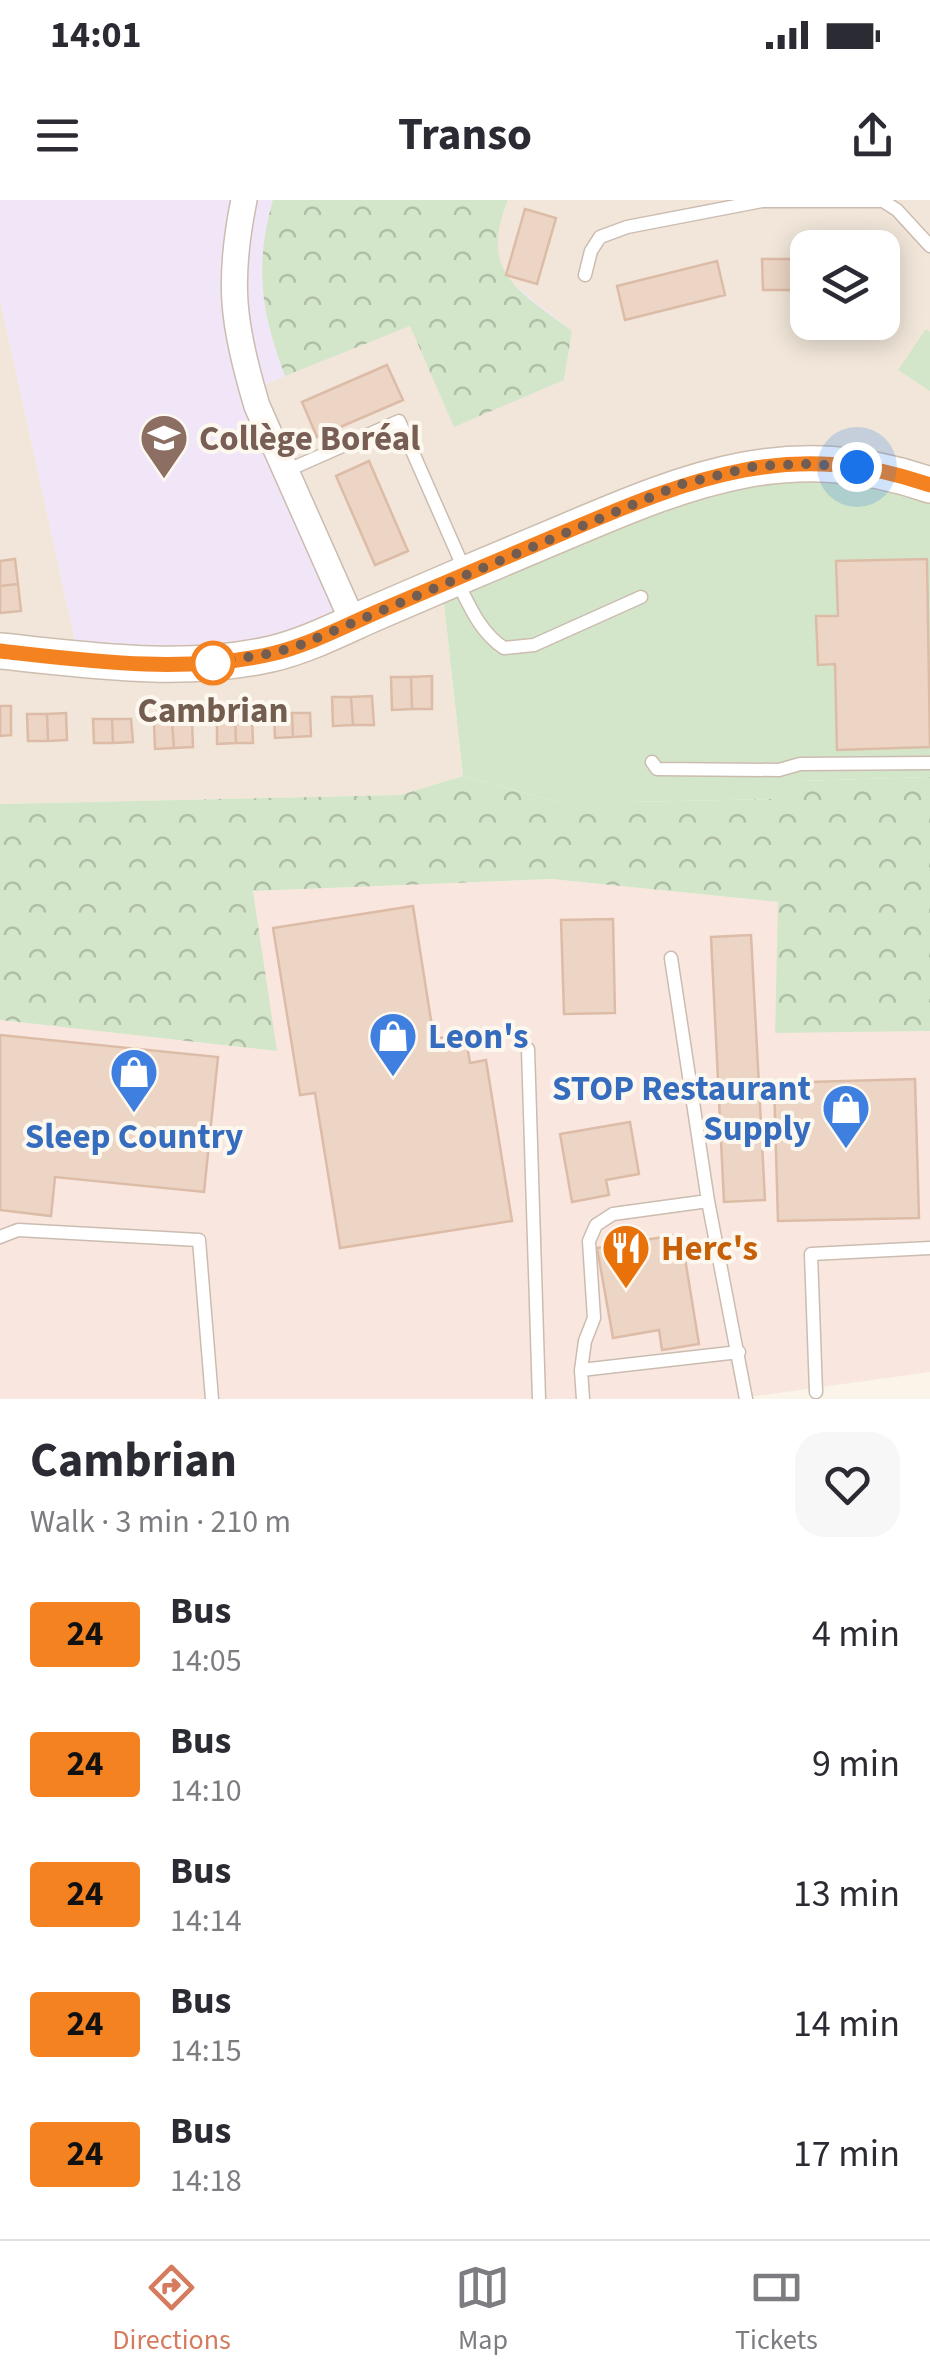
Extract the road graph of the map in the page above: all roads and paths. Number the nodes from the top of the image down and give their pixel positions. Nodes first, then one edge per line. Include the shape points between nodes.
1 (244, 200) edge
2 (930, 246) edge
3 (585, 275) dead end
4 (286, 471) junction
5 (930, 485) edge
6 (461, 576) junction
7 (641, 597) dead end
8 (353, 622) junction
9 (0, 651) edge
10 (652, 762) dead end
11 (930, 763) edge
12 (671, 958) dead end
13 (528, 1048) dead end
14 (708, 1201) junction
15 (0, 1237) edge
16 (930, 1248) edge
17 (739, 1352) junction
18 (581, 1370) junction
19 (816, 1392) dead end
20 (212, 1399) edge
21 (539, 1399) edge
22 (583, 1399) edge
23 (746, 1399) edge

1 - 4 street via 232,305 257,406
2 - 3 lane via 884,200 762,202 600,236
4 - 6 lane via 399,421
4 - 8 street
5 - 6 street via 857,467 756,466 682,484
6 - 7 lane via 479,624 504,648 534,644
6 - 8 street
8 - 9 street via 274,653 204,664
10 - 11 lane via 657,769 763,770
12 - 14 lane
13 - 21 lane
14 - 17 lane
14 - 18 lane via 613,1214 596,1225 589,1240 594,1318
15 - 20 lane via 18,1230 199,1240
16 - 19 lane via 811,1254
17 - 18 lane
17 - 23 lane
18 - 22 lane

